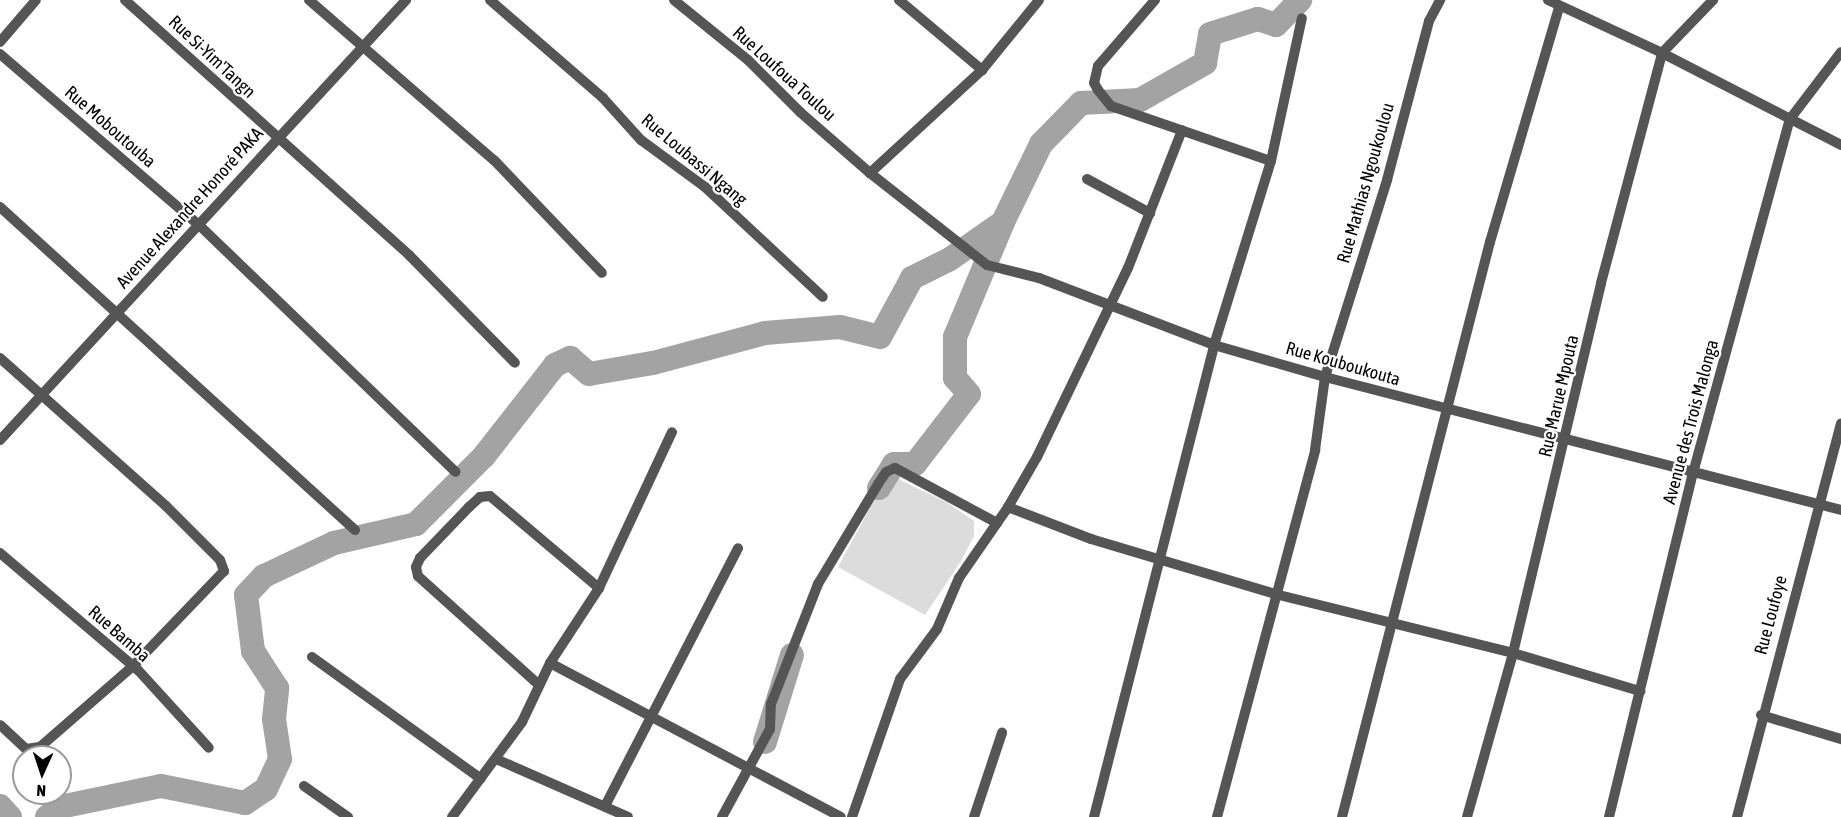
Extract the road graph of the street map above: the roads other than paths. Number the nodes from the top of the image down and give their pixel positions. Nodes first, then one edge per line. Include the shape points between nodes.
1 (36, 0) edge
2 (125, 0) edge
3 (309, 0) edge
4 (406, 0) edge
5 (490, 0) edge
6 (674, 0) edge
7 (899, 0) edge
8 (1039, 0) edge
9 (1155, 0) edge
10 (1440, 0) edge
11 (1548, 0) edge
12 (1713, 0) edge
13 (1559, 7) junction
14 (1302, 18) dead end
15 (0, 42) edge
16 (363, 47) junction
17 (1841, 52) edge
18 (1662, 53) junction
19 (0, 54) edge
20 (982, 70) junction
21 (1790, 119) junction
22 (1182, 130) junction
23 (275, 139) junction
24 (1841, 145) edge
25 (1271, 161) junction
26 (870, 173) junction
27 (1087, 179) dead end
28 (0, 207) edge
29 (1150, 213) junction
30 (200, 225) junction
31 (602, 273) dead end
32 (823, 297) dead end
33 (1107, 306) junction
34 (118, 312) junction
35 (1214, 345) junction
36 (0, 358) edge
37 (515, 363) dead end
38 (1325, 377) junction
39 (40, 394) junction
40 (1447, 411) junction
41 (1841, 423) edge
42 (672, 432) dead end
43 (1566, 438) junction
44 (0, 440) edge
45 (456, 472) dead end
46 (1693, 473) junction
47 (1818, 504) junction
48 (1008, 507) junction
49 (1841, 510) edge
50 (997, 523) junction
51 (355, 530) dead end
52 (738, 548) dead end
53 (0, 553) edge
54 (1157, 558) junction
55 (599, 588) junction
56 (1275, 594) junction
57 (1394, 622) junction
58 (1513, 653) junction
59 (312, 657) dead end
60 (550, 663) junction
61 (133, 666) junction
62 (539, 685) junction
63 (1640, 691) junction
64 (1761, 715) junction
65 (651, 716) junction
66 (0, 725) edge
67 (1002, 733) dead end
68 (1841, 739) edge
69 (208, 748) dead end
70 (496, 759) junction
71 (749, 769) junction
72 (481, 779) junction
73 (304, 786) dead end
74 (605, 806) junction
75 (348, 817) edge
76 (452, 817) edge
77 (628, 817) edge
78 (722, 817) edge
79 (841, 817) edge
80 (852, 817) edge
81 (974, 817) edge
82 (1094, 817) edge
83 (1217, 817) edge
84 (1342, 817) edge
85 (1467, 817) edge
86 (1609, 817) edge
87 (1737, 817) edge

1 - 15 street
2 - 23 street, Rue Si-Yim'Tangn
3 - 16 street
4 - 16 street, Avenue Alexandre Honoré PAKA
5 - 32 street, Rue Loubassi Ngang via 603,98 641,140 705,187
6 - 26 street, Rue Loufoua Toulou via 748,60
7 - 20 street
8 - 20 street
9 - 22 street via 1098,66 1094,83 1111,106
10 - 38 street, Rue Mathias Ngoukoulou via 1429,21 1387,180
11 - 13 street
12 - 18 street, Rue Marue Mpouta
13 - 18 street
13 - 40 street via 1490,242
14 - 25 street
16 - 23 street, Avenue Alexandre Honoré PAKA
16 - 31 street via 494,160
17 - 21 street, Avenue des Trois Malonga
18 - 21 street
18 - 43 street, Rue Marue Mpouta via 1601,283
19 - 30 street, Rue Moboutouba
20 - 26 street
21 - 24 street
21 - 46 street, Avenue des Trois Malonga
22 - 25 street
22 - 29 street
23 - 30 street, Avenue Alexandre Honoré PAKA
23 - 37 street, Rue Si-Yim'Tangn via 410,255
25 - 35 street
26 - 33 street, Rue Kouboukouta via 987,266 1040,278
27 - 29 street
28 - 34 street
29 - 33 street
30 - 34 street, Avenue Alexandre Honoré PAKA
30 - 45 street, Rue Moboutouba
33 - 35 street, Rue Kouboukouta
33 - 48 street via 1037,457
34 - 39 street, Avenue Alexandre Honoré PAKA
34 - 51 street
35 - 38 street, Rue Kouboukouta
35 - 54 street
36 - 39 street
38 - 40 street, Rue Kouboukouta
38 - 56 street, Rue Mathias Ngoukoulou via 1315,450
39 - 44 street, Avenue Alexandre Honoré PAKA
39 - 61 street via 166,506 224,566 221,576 203,596
40 - 43 street, Rue Kouboukouta
40 - 57 street
41 - 47 street, Rue Loufoye
42 - 55 street
43 - 46 street, Rue Kouboukouta
43 - 58 street, Rue Marue Mpouta
46 - 47 street, Rue Kouboukouta
46 - 63 street, Avenue des Trois Malonga
47 - 49 street, Rue Kouboukouta
47 - 64 street, Rue Loufoye
48 - 50 street
48 - 54 street via 1091,539
50 - 71 street via 903,469 886,472 818,584 771,704 770,729
50 - 80 street via 959,578 937,629 900,679
52 - 65 street
53 - 61 street, Rue Bamba
54 - 56 street
54 - 82 street
55 - 60 street
55 - 62 street via 490,496 480,497 420,558 418,576
56 - 57 street
56 - 83 street, Rue Mathias Ngoukoulou
57 - 58 street
57 - 84 street
58 - 63 street
58 - 85 street, Rue Marue Mpouta
59 - 72 street
60 - 62 street
60 - 65 street
61 - 66 street via 34,750 26,749
61 - 69 street, Rue Bamba
62 - 70 street via 522,722
63 - 86 street, Avenue des Trois Malonga
64 - 68 street
64 - 87 street, Rue Loufoye
65 - 71 street
65 - 74 street
67 - 81 street
70 - 72 street
70 - 74 street
71 - 78 street
71 - 79 street
72 - 76 street
73 - 75 street
74 - 77 street

